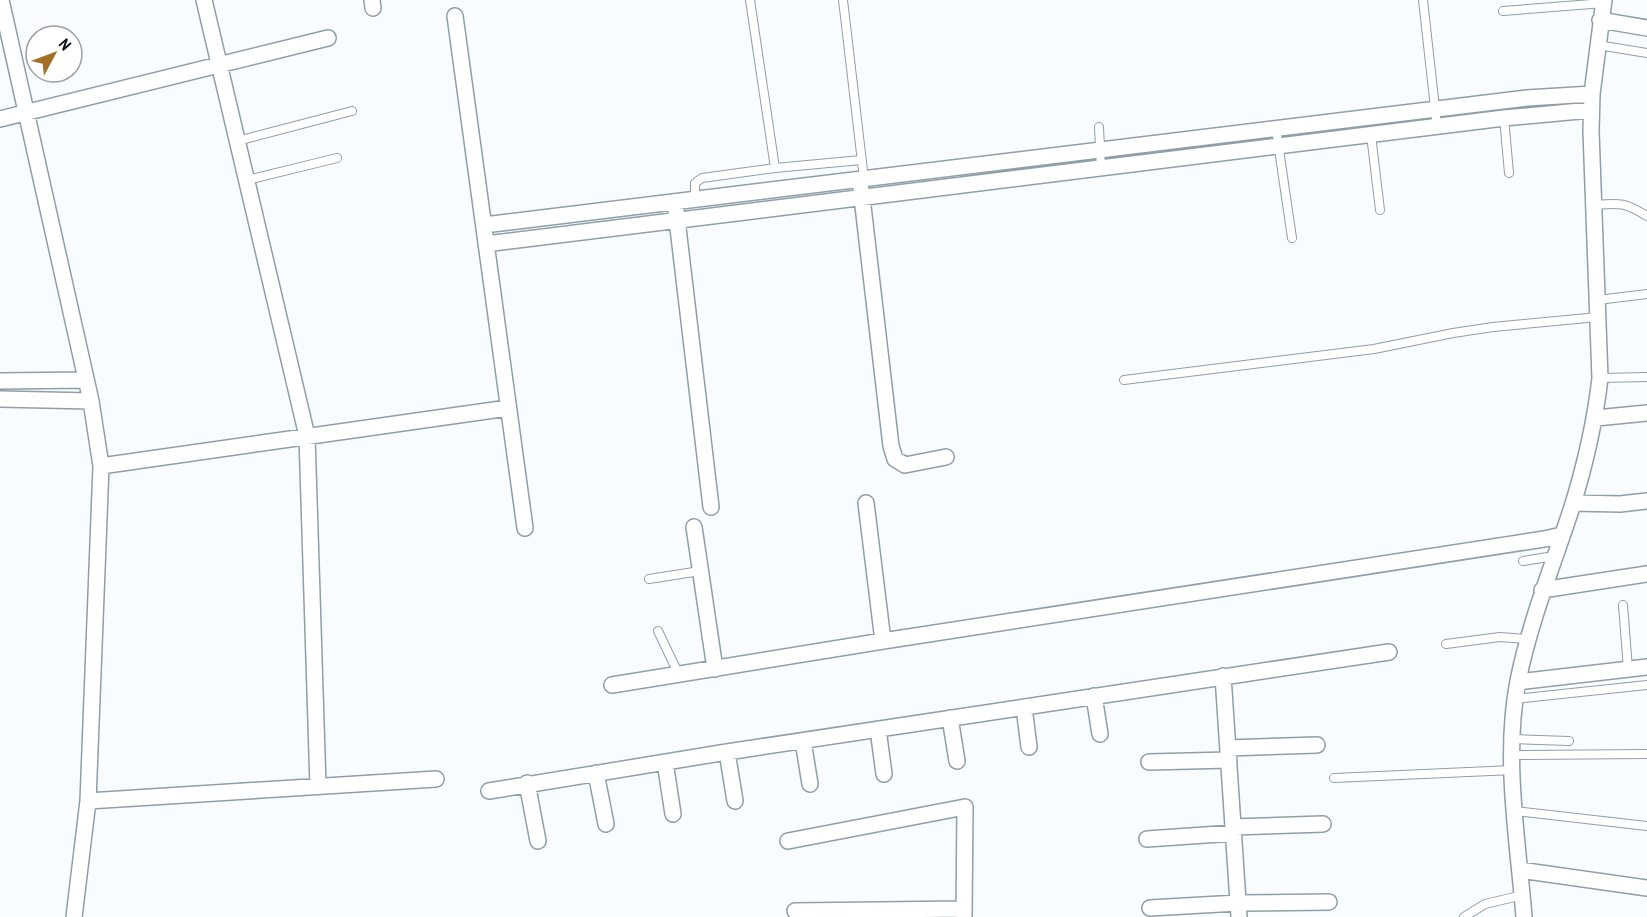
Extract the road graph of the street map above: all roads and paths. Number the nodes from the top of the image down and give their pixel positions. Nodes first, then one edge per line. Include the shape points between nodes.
1 (1, 0) edge
2 (204, 0) edge
3 (750, 0) edge
4 (843, 0) edge
5 (1423, 0) edge
6 (1604, 2) edge
7 (1503, 11) dead end
8 (455, 16) dead end
9 (1600, 20) junction
10 (1647, 28) edge
11 (328, 38) dead end
12 (1598, 45) junction
13 (1647, 52) edge
14 (219, 65) junction
15 (1592, 93) junction
16 (1535, 98) junction
17 (1434, 109) junction
18 (1591, 110) junction
19 (352, 111) dead end
20 (27, 113) junction
21 (1538, 114) junction
22 (1504, 118) junction
23 (0, 119) edge
24 (1437, 126) junction
25 (1099, 127) dead end
26 (1276, 129) junction
27 (1371, 135) junction
28 (237, 141) junction
29 (1151, 144) junction
30 (1279, 146) junction
31 (1100, 151) junction
32 (337, 158) dead end
33 (861, 160) junction
34 (1009, 162) junction
35 (1152, 162) junction
36 (775, 168) junction
37 (1101, 169) junction
38 (1509, 173) dead end
39 (862, 179) junction
40 (246, 180) junction
41 (1012, 180) junction
42 (862, 198) junction
43 (695, 200) junction
44 (675, 202) junction
45 (1594, 205) junction
46 (1380, 210) dead end
47 (1647, 216) edge
48 (677, 221) junction
49 (484, 225) junction
50 (1292, 238) dead end
51 (486, 244) junction
52 (1647, 294) edge
53 (1598, 300) junction
54 (1598, 317) junction
55 (1647, 377) edge
56 (1600, 378) junction
57 (86, 380) junction
58 (1124, 380) dead end
59 (0, 381) edge
60 (0, 399) edge
61 (91, 401) junction
62 (508, 408) junction
63 (1647, 412) edge
64 (1596, 418) junction
65 (307, 436) junction
66 (946, 457) dead end
67 (101, 466) junction
68 (1647, 501) edge
69 (866, 503) dead end
70 (1573, 503) junction
71 (711, 507) dead end
72 (694, 527) dead end
73 (525, 528) dead end
74 (1562, 535) junction
75 (1554, 555) junction
76 (1523, 561) dead end
77 (700, 572) junction
78 (1647, 574) edge
79 (649, 579) dead end
80 (1542, 590) junction
81 (1623, 605) dead end
82 (658, 631) dead end
83 (1527, 639) junction
84 (883, 641) junction
85 (1446, 644) dead end
86 (1389, 652) dead end
87 (1647, 667) edge
88 (715, 669) junction
89 (1628, 669) junction
90 (679, 675) junction
91 (1223, 676) junction
92 (1518, 682) junction
93 (612, 685) dead end
94 (1647, 685) edge
95 (1094, 696) junction
96 (1515, 699) junction
97 (1024, 707) junction
98 (950, 718) junction
99 (878, 729) junction
100 (1100, 734) dead end
101 (1513, 739) junction
102 (803, 741) junction
103 (1569, 741) dead end
104 (1317, 745) dead end
105 (1029, 747) dead end
106 (727, 752) junction
107 (1228, 754) junction
108 (1647, 754) edge
109 (957, 760) dead end
110 (666, 762) junction
111 (1149, 762) dead end
112 (1513, 763) junction
113 (596, 773) junction
114 (884, 774) dead end
115 (1334, 778) dead end
116 (436, 779) dead end
117 (526, 783) junction
118 (810, 784) dead end
119 (318, 786) junction
120 (489, 791) dead end
121 (88, 801) junction
122 (735, 801) dead end
123 (1515, 811) junction
124 (673, 814) dead end
125 (606, 824) dead end
126 (1323, 824) dead end
127 (1647, 825) edge
128 (1234, 830) junction
129 (1147, 839) dead end
130 (538, 841) dead end
131 (788, 841) dead end
132 (1520, 870) junction
133 (1647, 888) edge
134 (1522, 895) junction
135 (1329, 902) dead end
136 (1150, 908) dead end
137 (795, 910) dead end
138 (1239, 910) edge
139 (964, 913) edge
140 (74, 917) edge
141 (1464, 917) edge
142 (1524, 917) edge

1 - 20 street
2 - 14 street
3 - 36 lane
4 - 33 lane
5 - 17 lane
6 - 7 lane
6 - 9 street
8 - 49 street
9 - 10 street
9 - 12 street
11 - 14 street
12 - 13 lane
12 - 15 street
14 - 20 street
14 - 28 street
15 - 16 street
15 - 18 street
16 - 17 street
16 - 21 street
17 - 24 lane
17 - 26 street
18 - 21 street
18 - 45 street
19 - 28 lane
20 - 23 street
20 - 57 street
21 - 22 street
22 - 24 street
22 - 38 lane
24 - 27 street
25 - 31 lane
26 - 29 street
26 - 30 lane
27 - 30 street
27 - 46 lane
28 - 40 street
29 - 31 street
29 - 35 street
30 - 35 street
30 - 50 lane
31 - 34 street
31 - 37 lane
32 - 40 lane
33 - 36 lane
33 - 39 lane
34 - 39 street
34 - 41 street
35 - 37 street
36 - 43 lane via 702,178 695,183
37 - 41 street
39 - 42 street
39 - 43 street
40 - 65 street
41 - 42 street
42 - 48 street
42 - 66 street via 895,459 905,465
43 - 44 street
44 - 48 street
44 - 49 street
45 - 47 lane via 1621,203
45 - 53 street
48 - 51 street
48 - 71 street
49 - 51 street
51 - 62 street
52 - 53 lane
53 - 54 street
54 - 56 street
54 - 58 lane via 1493,327 1374,349
55 - 56 lane
56 - 64 street
57 - 59 street
57 - 61 street
60 - 61 street
61 - 67 street
62 - 65 street
62 - 73 street
63 - 64 street
64 - 70 street
65 - 67 street
65 - 119 street
67 - 121 street
68 - 70 street
69 - 84 street
70 - 74 street
72 - 77 street
74 - 75 street
74 - 84 street
75 - 76 lane
75 - 80 street
77 - 79 lane
77 - 88 street
78 - 80 street
80 - 83 street
81 - 89 lane
82 - 90 lane
83 - 85 lane via 1500,637
83 - 92 street
84 - 88 street
86 - 91 street
87 - 89 street
88 - 90 street
89 - 92 street
90 - 93 street
91 - 95 street
91 - 107 street
92 - 96 street
94 - 96 lane
95 - 97 street
95 - 100 street
96 - 101 street
97 - 98 street
97 - 105 street
98 - 99 street
98 - 109 street
99 - 102 street
99 - 114 street
101 - 103 lane
101 - 112 street
102 - 106 street
102 - 118 street
104 - 107 street
106 - 110 street
106 - 122 street
107 - 111 street
107 - 128 street
108 - 112 lane
110 - 113 street
110 - 124 street
112 - 115 lane
112 - 123 street
113 - 117 street
113 - 125 street
116 - 119 street
117 - 120 street
117 - 130 street
119 - 121 street
121 - 140 street
123 - 127 lane
123 - 132 street
126 - 128 street
128 - 129 street
128 - 138 street
131 - 139 street via 965,807
132 - 133 street
132 - 134 street
134 - 141 lane via 1485,903
134 - 142 street
135 - 138 street
136 - 138 street
137 - 139 street

